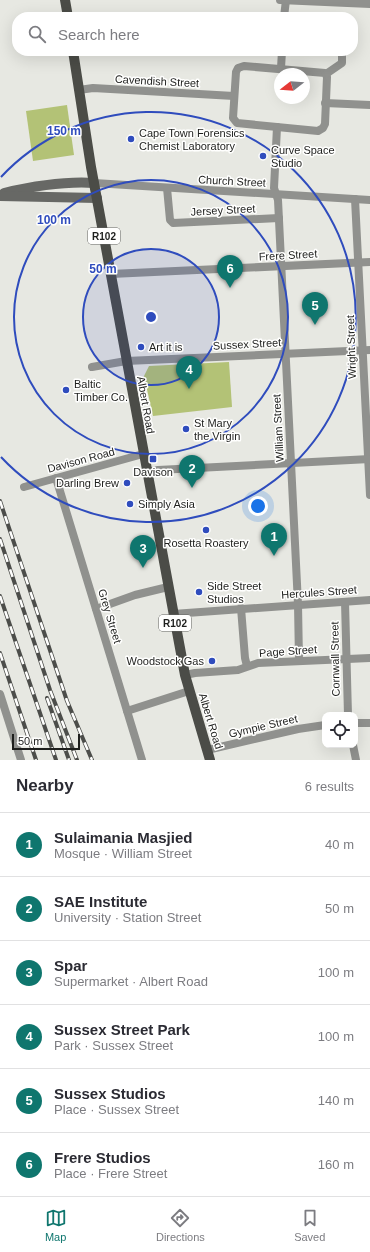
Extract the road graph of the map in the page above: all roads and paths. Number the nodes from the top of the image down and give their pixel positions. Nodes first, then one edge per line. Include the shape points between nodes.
1 (65, 0) edge
2 (280, 0) edge
3 (286, 0) edge
4 (366, 2) edge
5 (67, 12) edge
6 (285, 12) edge
7 (74, 56) edge
8 (282, 56) edge
9 (342, 56) edge
10 (281, 68) joint
11 (310, 71) edge
12 (326, 74) junction
13 (79, 90) junction
14 (234, 96) junction
15 (325, 103) junction
16 (370, 105) edge
17 (277, 127) junction
18 (94, 183) junction
19 (167, 188) junction
20 (0, 193) edge
21 (276, 195) junction
22 (0, 196) edge
23 (97, 198) junction
24 (355, 199) junction
25 (370, 200) edge
26 (279, 218) junction
27 (359, 262) junction
28 (370, 262) edge
29 (281, 266) junction
30 (111, 274) junction
31 (366, 350) edge
32 (285, 353) junction
33 (126, 361) junction
34 (92, 368) dead end
35 (143, 454) junction
36 (369, 459) edge
37 (290, 463) junction
38 (147, 472) junction
39 (56, 478) junction
40 (24, 487) dead end
41 (370, 495) edge
42 (168, 587) junction
43 (370, 600) edge
44 (345, 602) junction
45 (298, 604) junction
46 (241, 608) junction
47 (96, 609) junction
48 (173, 614) junction
49 (370, 658) edge
50 (346, 659) junction
51 (299, 661) junction
52 (247, 666) junction
53 (185, 675) junction
54 (189, 691) junction
55 (0, 694) edge
56 (127, 711) junction
57 (348, 712) edge
58 (358, 723) edge
59 (370, 723) edge
60 (322, 725) edge
61 (354, 748) edge
62 (208, 755) edge
63 (21, 760) edge
64 (142, 760) edge
65 (356, 760) edge

1 - 5 main road
2 - 3 street
3 - 4 street
3 - 6 street
7 - 13 main road, Albert Road / R102
8 - 10 street
9 - 12 street via 342,63
10 - 14 street via 238,68
11 - 12 street
12 - 15 street
13 - 14 street, Cavendish Street via 93,88
13 - 18 main road, Albert Road / R102
14 - 17 street via 233,118 237,123
15 - 16 street
15 - 17 street via 324,124 320,130
17 - 21 street, William Street via 274,188
18 - 19 street, Church Street
18 - 20 main road via 53,183
18 - 23 main road, Albert Road / R102
19 - 21 street, Church Street
19 - 26 street, Jersey Street via 170,220 173,224
21 - 24 street, Church Street
21 - 26 street, William Street
22 - 23 main road
23 - 30 main road, Albert Road / R102
24 - 25 street, Church Street
24 - 27 street, Wright Street
26 - 29 street, William Street
27 - 28 street, Frere Street
27 - 29 street, Frere Street
27 - 31 street, Wright Street
29 - 30 street, Frere Street
29 - 32 street, William Street
30 - 33 main road, Albert Road / R102
31 - 32 street, Sussex Street
31 - 36 street, Wright Street
32 - 33 street, Sussex Street
32 - 37 street, William Street
33 - 34 street, Sussex Street
33 - 35 main road, Albert Road / R102
35 - 38 main road, Albert Road / R102
35 - 39 street, Davison Road
36 - 37 street
36 - 41 street, Wright Street
37 - 38 street
37 - 45 street, William Street
38 - 42 main road, Albert Road / R102
39 - 40 street, Davison Road
39 - 47 street, Grey Street
42 - 47 street
42 - 48 main road, Albert Road / R102
43 - 44 street, Hercules Street
44 - 45 street, Hercules Street
44 - 50 street, Cornwall Street
45 - 46 street, Hercules Street
45 - 51 street, William Street
46 - 48 street, Hercules Street
46 - 52 street
47 - 56 street, Grey Street
48 - 53 main road, Albert Road / R102
49 - 50 street, Page Street
50 - 51 street, Page Street
50 - 57 street, Cornwall Street
51 - 52 street, Page Street
52 - 53 street, Page Street via 238,670 195,672
53 - 54 main road, Albert Road / R102
54 - 56 street
54 - 62 main road, Albert Road / R102
55 - 63 street
56 - 64 street, Grey Street
58 - 59 street
60 - 62 street, Gympie Street via 298,729
61 - 65 street

